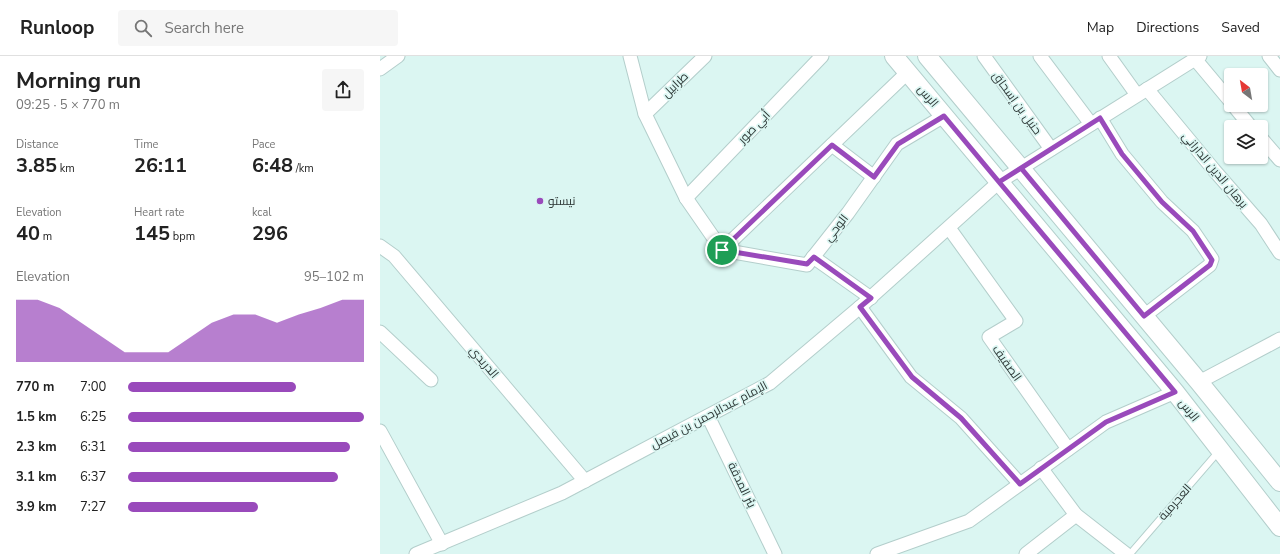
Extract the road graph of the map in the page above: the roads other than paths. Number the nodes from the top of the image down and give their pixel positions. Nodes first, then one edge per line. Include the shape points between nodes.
1 (398, 56) edge
2 (630, 56) edge
3 (705, 56) edge
4 (822, 56) edge
5 (894, 56) edge
6 (927, 56) edge
7 (984, 56) edge
8 (1040, 56) edge
9 (1109, 56) edge
10 (1269, 56) edge
11 (1192, 58) edge
12 (380, 68) edge
13 (1280, 70) edge
14 (908, 72) junction
15 (1142, 92) junction
16 (1224, 94) edge
17 (1239, 112) edge
18 (645, 114) junction
19 (944, 116) junction
20 (1245, 120) edge
21 (1095, 121) junction
22 (832, 145) junction
23 (1268, 146) edge
24 (1051, 149) junction
25 (1280, 160) edge
26 (1021, 168) junction
27 (874, 177) junction
28 (999, 182) junction
29 (686, 198) junction
30 (948, 228) junction
31 (380, 246) edge
32 (722, 250) junction
33 (1280, 253) edge
34 (814, 257) junction
35 (871, 298) junction
36 (860, 307) junction
37 (1144, 316) junction
38 (380, 332) edge
39 (1280, 339) edge
40 (431, 380) dead end
41 (1200, 382) junction
42 (1175, 392) junction
43 (708, 416) junction
44 (380, 431) edge
45 (1068, 449) junction
46 (1220, 450) junction
47 (1041, 468) junction
48 (584, 481) junction
49 (1280, 482) edge
50 (1020, 484) junction
51 (1076, 515) junction
52 (1280, 527) edge
53 (442, 544) junction
54 (416, 554) edge
55 (775, 554) edge
56 (877, 554) edge
57 (1026, 554) edge
58 (1126, 554) edge
59 (1130, 554) edge

1 - 12 street
2 - 18 street
3 - 18 street, طرابيل
4 - 29 street, أبي صور
5 - 14 street, الرس
6 - 26 street, الرس
7 - 24 street, حنبل بن إسحاق
8 - 21 street
9 - 15 street, برهان الدين الداراني
10 - 13 street
11 - 15 street, الإمام عبدالرحمن بن فيصل
11 - 16 street
14 - 19 street, الرس
14 - 22 street
15 - 21 street, الإمام عبدالرحمن بن فيصل
15 - 33 street, برهان الدين الداراني via 1261,224
17 - 20 street
18 - 29 street
19 - 27 street, الوحي via 898,144
19 - 28 street, الرس
21 - 24 street, الإمام عبدالرحمن بن فيصل
21 - 37 street via 1162,202 1193,231 1212,260 1210,265
22 - 27 street
22 - 32 street
23 - 25 street
24 - 26 street, الإمام عبدالرحمن بن فيصل
26 - 28 street, الإمام عبدالرحمن بن فيصل
26 - 37 street, الرس
27 - 34 street, الوحي
28 - 30 street, الإمام عبدالرحمن بن فيصل
28 - 42 street, الرس
29 - 32 street
30 - 35 street, الإمام عبدالرحمن بن فيصل
30 - 45 street, الصفيف via 1016,321 989,337
31 - 48 street, الدريدي via 394,256
32 - 34 street via 807,264
34 - 35 street
35 - 36 street, الإمام عبدالرحمن بن فيصل
36 - 43 street, الإمام عبدالرحمن بن فيصل via 770,383
36 - 50 street via 912,377 961,418
37 - 41 street, الرس
38 - 40 street
39 - 41 street
41 - 49 street, الرس
42 - 45 street via 1106,422
42 - 46 street, الرس
43 - 48 street, الإمام عبدالرحمن بن فيصل
43 - 55 street, بئر المدقة
44 - 53 street
45 - 47 street
46 - 52 street, الرس
46 - 59 lane, العجرمية
47 - 50 street
47 - 51 street
48 - 53 street, الإمام عبدالرحمن بن فيصل via 562,493
50 - 56 street via 969,521
51 - 57 street
51 - 58 street
53 - 54 street, الإمام عبدالرحمن بن فيصل

